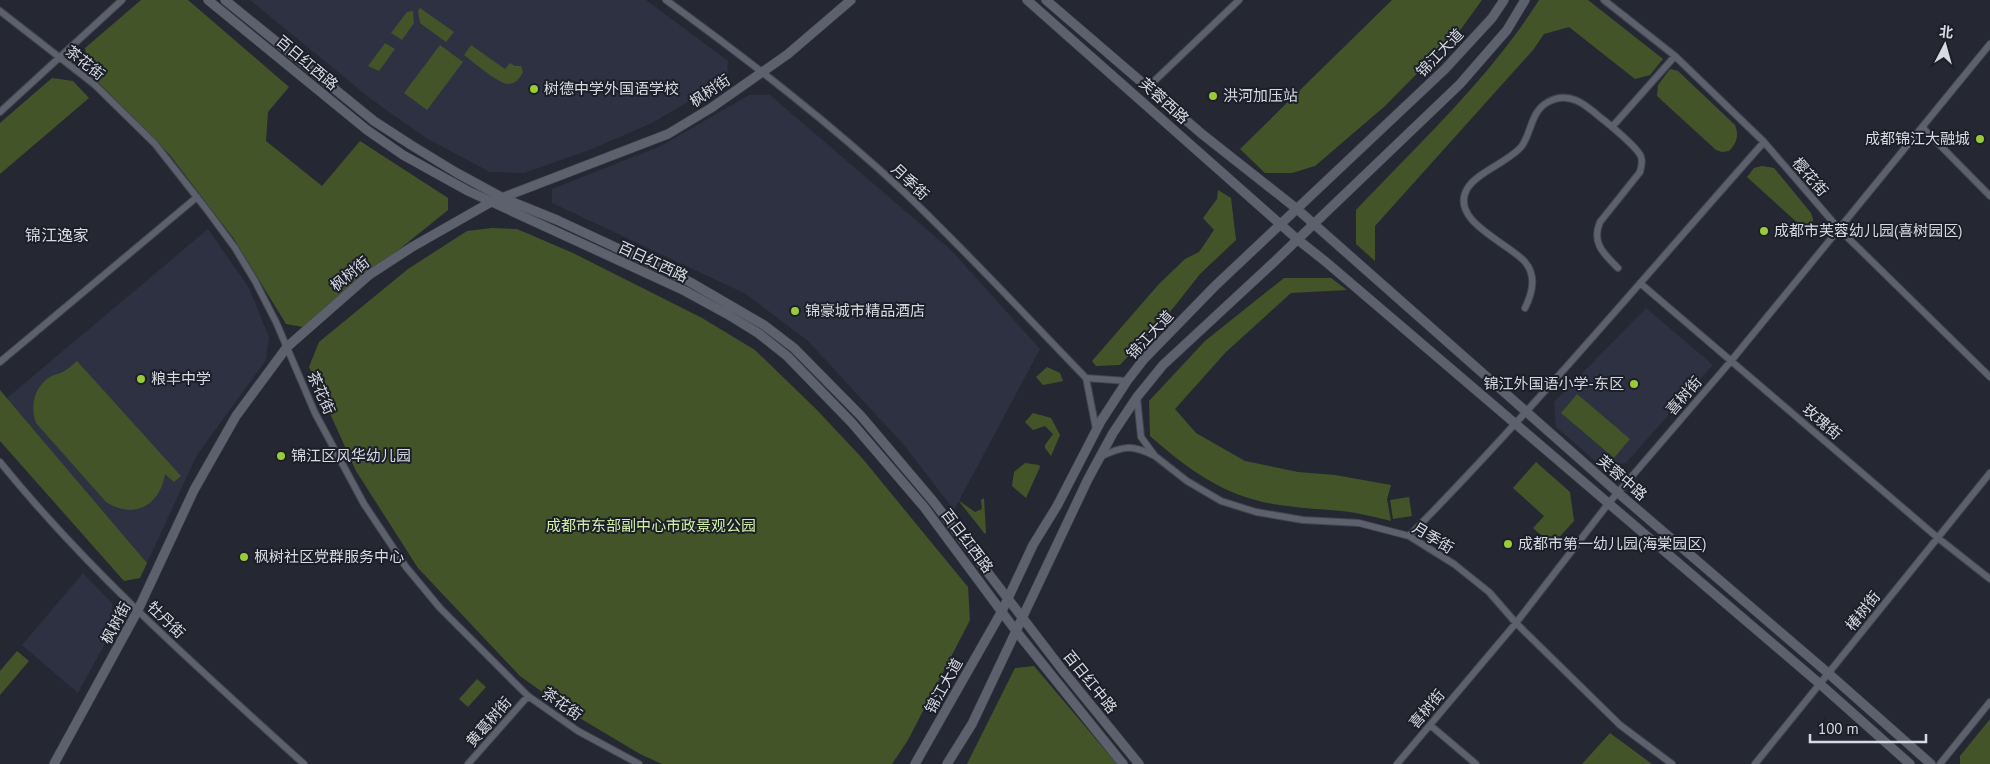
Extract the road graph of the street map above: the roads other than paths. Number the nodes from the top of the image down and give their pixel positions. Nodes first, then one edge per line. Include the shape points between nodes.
1 (122, 0) edge
2 (208, 0) edge
3 (225, 0) edge
4 (666, 0) edge
5 (851, 0) edge
6 (1027, 0) edge
7 (1046, 0) edge
8 (1239, 0) edge
9 (1504, 0) edge
10 (1525, 0) edge
11 (1604, 0) edge
12 (1, 13) edge
13 (1990, 44) edge
14 (1675, 56) junction
15 (59, 58) junction
16 (764, 72) junction
17 (1148, 87) junction
18 (0, 112) edge
19 (1612, 127) junction
20 (1922, 127) junction
21 (1764, 142) junction
22 (1990, 196) edge
23 (197, 198) junction
24 (503, 198) junction
25 (490, 202) junction
26 (1297, 209) junction
27 (1281, 224) junction
28 (1314, 224) junction
29 (1839, 229) junction
30 (1297, 240) junction
31 (1618, 268) dead end
32 (1640, 283) junction
33 (1525, 308) dead end
34 (287, 347) junction
35 (1731, 361) junction
36 (0, 362) edge
37 (1990, 377) edge
38 (1086, 378) junction
39 (1127, 381) junction
40 (1137, 397) junction
41 (1526, 411) junction
42 (1515, 423) junction
43 (1096, 429) junction
44 (1156, 456) junction
45 (1100, 457) junction
46 (0, 462) edge
47 (1990, 473) edge
48 (1617, 492) junction
49 (1608, 504) junction
50 (1409, 536) junction
51 (1938, 538) junction
52 (1990, 579) edge
53 (1007, 598) junction
54 (138, 610) junction
55 (1002, 611) junction
56 (1022, 616) junction
57 (1516, 623) junction
58 (1016, 631) junction
59 (1828, 673) junction
60 (1820, 684) junction
61 (528, 696) junction
62 (1990, 702) edge
63 (1430, 724) junction
64 (54, 764) edge
65 (304, 764) edge
66 (468, 764) edge
67 (640, 764) edge
68 (915, 764) edge
69 (947, 764) edge
70 (1123, 764) edge
71 (1139, 764) edge
72 (1397, 764) edge
73 (1476, 764) edge
74 (1672, 764) edge
75 (1756, 764) edge
76 (1910, 764) edge
77 (1931, 764) edge
78 (1940, 764) edge

1 - 15 street
2 - 25 main road, 百日红西路 via 367,130 403,155
3 - 24 main road, 百日红西路 via 374,121 457,174
4 - 16 street, 月季街
5 - 16 main road, 枫树街
6 - 27 main road, 芙蓉西路
7 - 17 main road, 芙蓉西路
8 - 17 street
9 - 26 main road, 锦江大道 via 1492,18 1445,69
10 - 28 main road, 锦江大道 via 1506,30 1460,84
11 - 14 street, 樱花街
12 - 15 street, 茶花街
13 - 20 street, 喜树街
14 - 19 street
14 - 21 street, 樱花街
15 - 18 street
15 - 23 street, 茶花街 via 94,85 155,144
16 - 24 main road, 枫树街 via 668,134
16 - 38 street, 月季街 via 910,198
17 - 26 main road, 芙蓉西路
19 - 31 street via 1641,156 1642,164 1636,179 1597,229 1597,244
19 - 33 street via 1580,101 1558,98 1547,102 1539,109 1521,146 1468,188 1464,204 1470,218 1526,262 1531,273 1532,291
20 - 22 street
20 - 29 street, 喜树街
21 - 29 street, 樱花街
21 - 32 street
23 - 34 street, 茶花街 via 235,248 255,281
23 - 36 street
24 - 25 main road, 枫树街
24 - 53 main road, 百日红西路 via 690,282 764,325 794,348 867,423 933,501
25 - 34 main road, 枫树街 via 369,274
25 - 55 main road, 百日红西路 via 685,292 750,329 787,356 852,423 911,492
26 - 27 main road, 锦江大道
26 - 28 main road, 芙蓉中路
27 - 30 main road, 芙蓉中路
27 - 39 main road, 锦江大道 via 1215,286
28 - 30 main road, 锦江大道
28 - 41 main road, 芙蓉中路
29 - 35 street, 喜树街
29 - 37 street, 樱花街
30 - 40 main road, 锦江大道 via 1163,365
30 - 42 main road, 芙蓉中路
32 - 35 street, 玫瑰街
32 - 41 street
34 - 54 main road, 枫树街 via 236,416 194,490
34 - 61 street, 茶花街 via 316,414 384,536 440,608
35 - 48 street, 喜树街
35 - 51 street, 玫瑰街
38 - 39 street
38 - 43 street
39 - 43 main road, 锦江大道
40 - 44 street, 月季街 via 1141,437
40 - 45 main road, 锦江大道
41 - 42 street
41 - 48 main road, 芙蓉中路
42 - 49 main road, 芙蓉中路
42 - 50 street
43 - 53 main road, 锦江大道
44 - 45 street via 1139,448 1127,447
44 - 50 street, 月季街 via 1187,482 1221,501 1256,512 1303,520 1359,523
45 - 56 main road, 锦江大道
46 - 54 street, 牡丹街
47 - 51 street, 椿树街
48 - 49 street, 喜树街
48 - 59 main road, 芙蓉中路
49 - 57 street, 喜树街
49 - 60 main road, 芙蓉中路
50 - 57 street, 月季街 via 1454,564 1489,592
51 - 52 street, 玫瑰街
51 - 59 street, 椿树街
53 - 55 main road, 锦江大道
53 - 56 main road, 百日红西路
54 - 64 main road, 枫树街
54 - 65 street, 牡丹街
55 - 58 main road, 百日红西路
55 - 68 main road, 锦江大道
56 - 58 main road, 锦江大道
56 - 71 main road, 百日红中路
57 - 63 street, 喜树街
57 - 74 street, 月季街 via 1620,724
58 - 69 main road, 锦江大道 via 972,724
58 - 70 main road, 百日红中路
59 - 60 street, 椿树街
59 - 77 main road, 芙蓉中路
60 - 75 street, 椿树街
60 - 76 main road, 芙蓉中路
61 - 66 street, 黄葛树街
61 - 67 street, 茶花街 via 578,731
62 - 78 street
63 - 72 street, 喜树街
63 - 73 street

